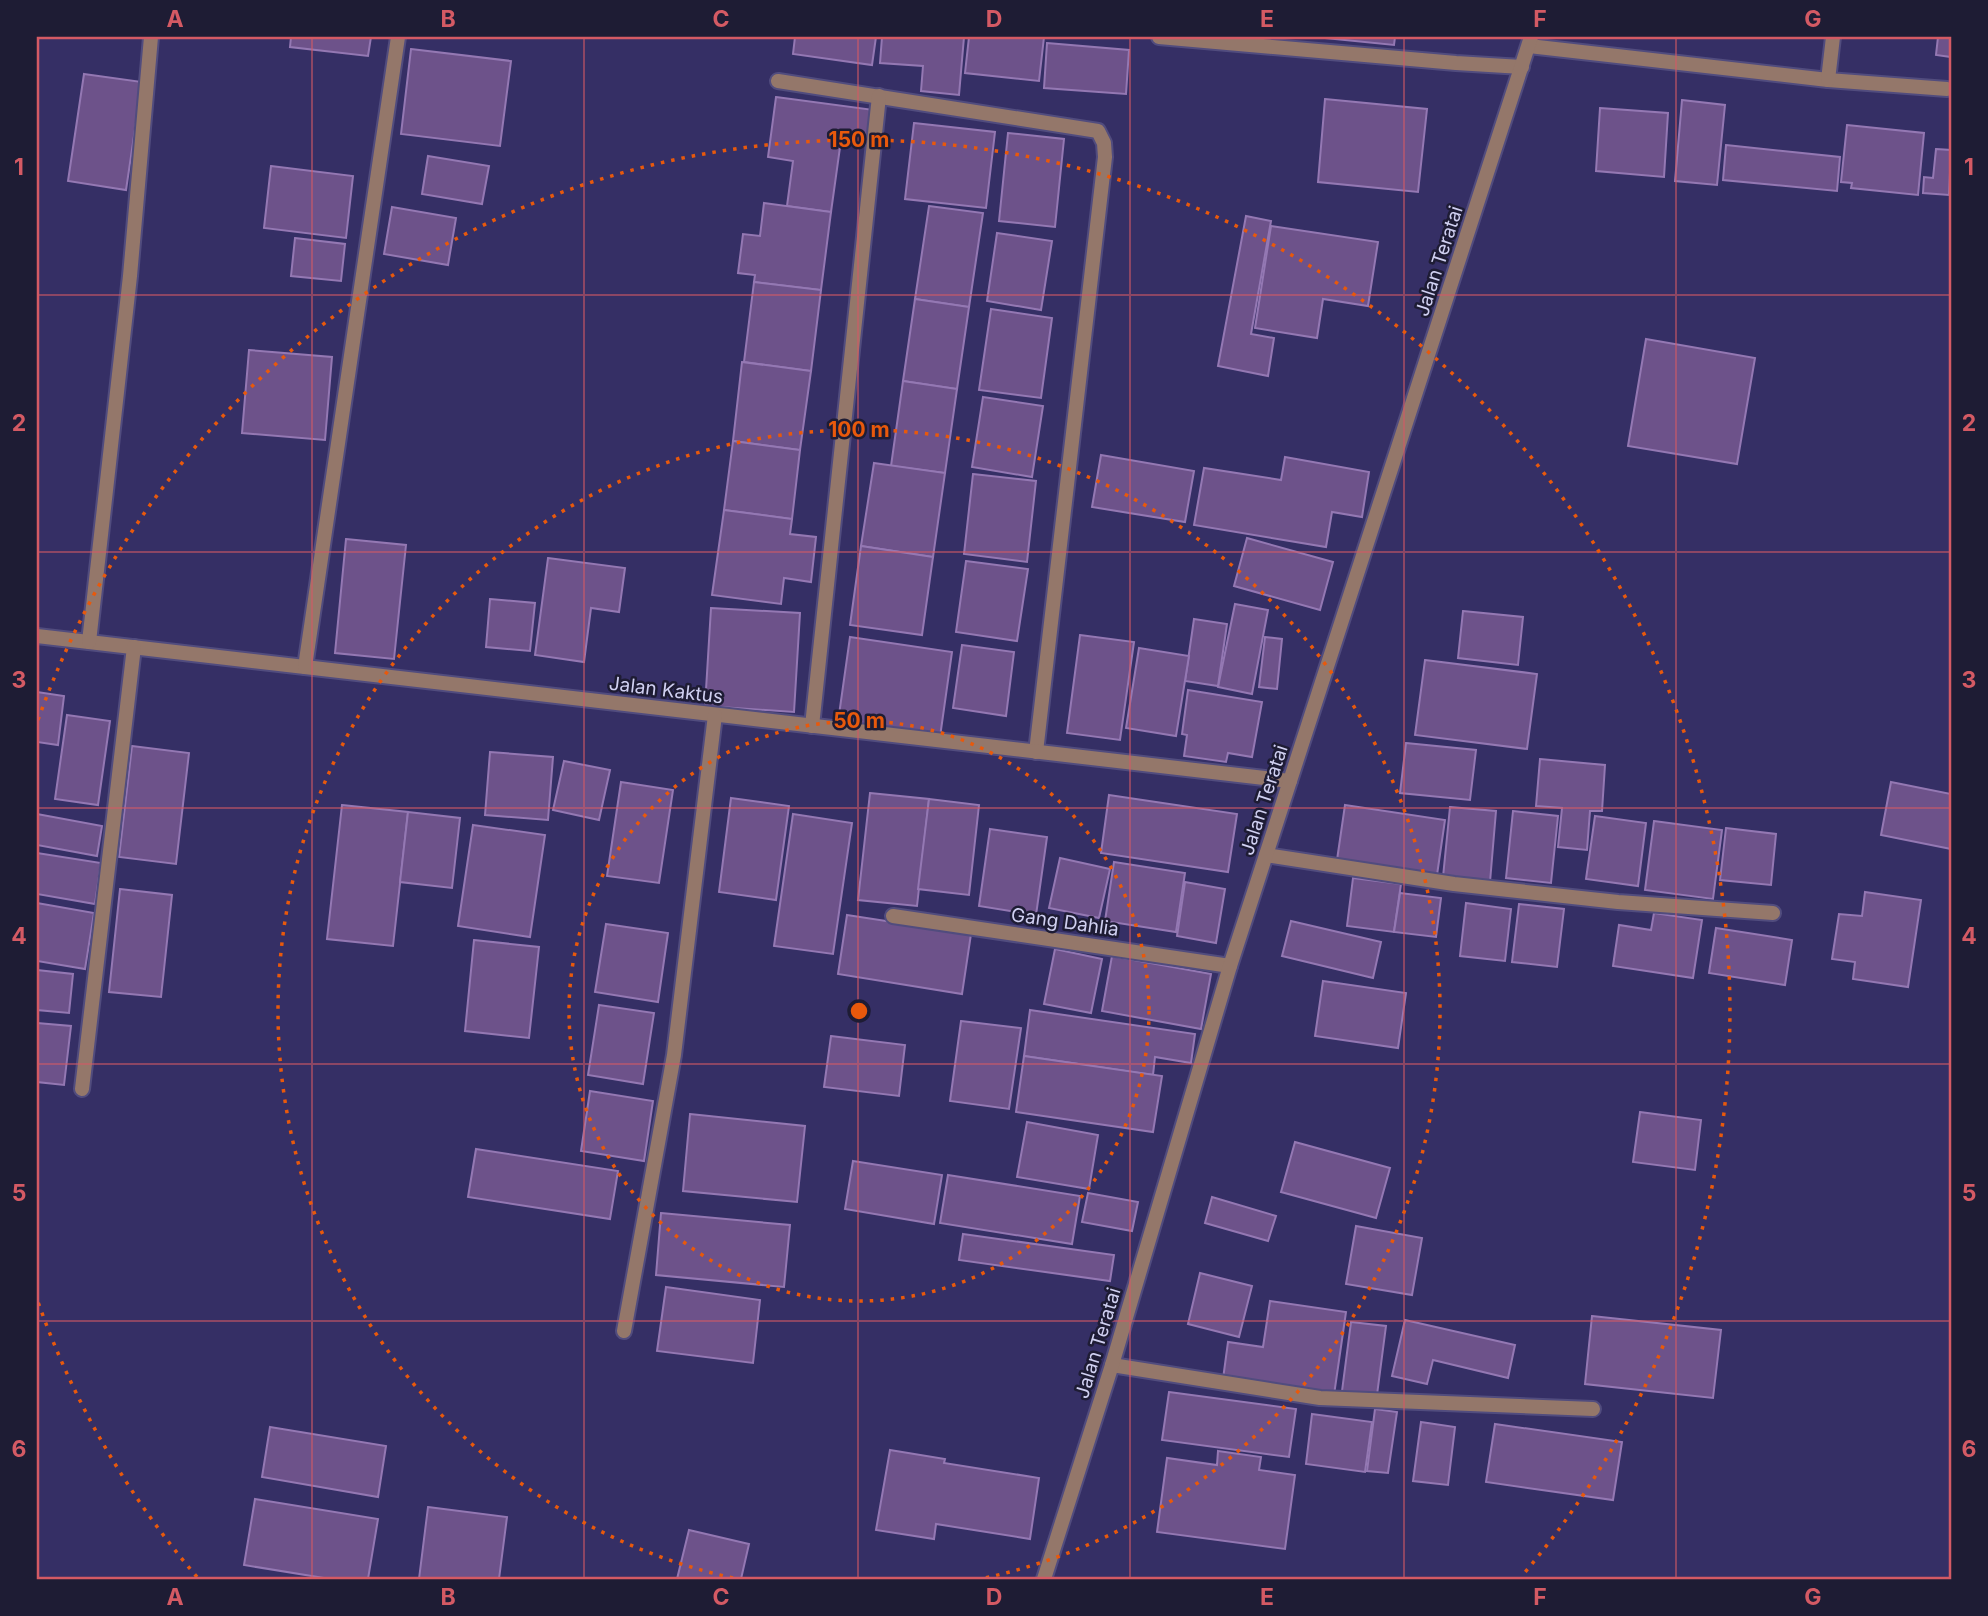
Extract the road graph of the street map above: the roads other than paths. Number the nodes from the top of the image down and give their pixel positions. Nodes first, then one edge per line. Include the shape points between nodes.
1 (151, 37) edge
2 (398, 37) edge
3 (1159, 37) edge
4 (1833, 37) edge
5 (1530, 41) edge
6 (1522, 67) junction
7 (1828, 80) junction
8 (778, 81) dead end
9 (1947, 89) dead end
10 (879, 96) junction
11 (37, 636) edge
12 (89, 642) junction
13 (134, 647) junction
14 (305, 667) junction
15 (715, 715) junction
16 (812, 726) junction
17 (1036, 752) junction
18 (1290, 782) junction
19 (1266, 855) junction
20 (1773, 913) dead end
21 (893, 916) dead end
22 (1230, 966) junction
23 (82, 1089) dead end
24 (624, 1331) dead end
25 (1112, 1365) junction
26 (1593, 1409) dead end
27 (1044, 1579) edge

1 - 12 street
2 - 14 street
3 - 6 street
4 - 7 street
5 - 6 street, Jalan Teratai
5 - 7 street
6 - 18 street, Jalan Teratai
7 - 9 street
8 - 10 street
10 - 16 street
10 - 17 street via 1098,131 1104,144
11 - 12 street, Jalan Kaktus
12 - 13 street, Jalan Kaktus
13 - 14 street, Jalan Kaktus
13 - 23 street
14 - 15 street, Jalan Kaktus
15 - 16 street, Jalan Kaktus
15 - 24 street via 674,1055
16 - 17 street, Jalan Kaktus
17 - 18 street, Jalan Kaktus
18 - 19 street, Jalan Teratai
19 - 20 street via 1454,884
19 - 22 street, Jalan Teratai
21 - 22 street, Gang Dahlia
22 - 25 street, Jalan Teratai
25 - 26 street via 1320,1398
25 - 27 street, Jalan Teratai

